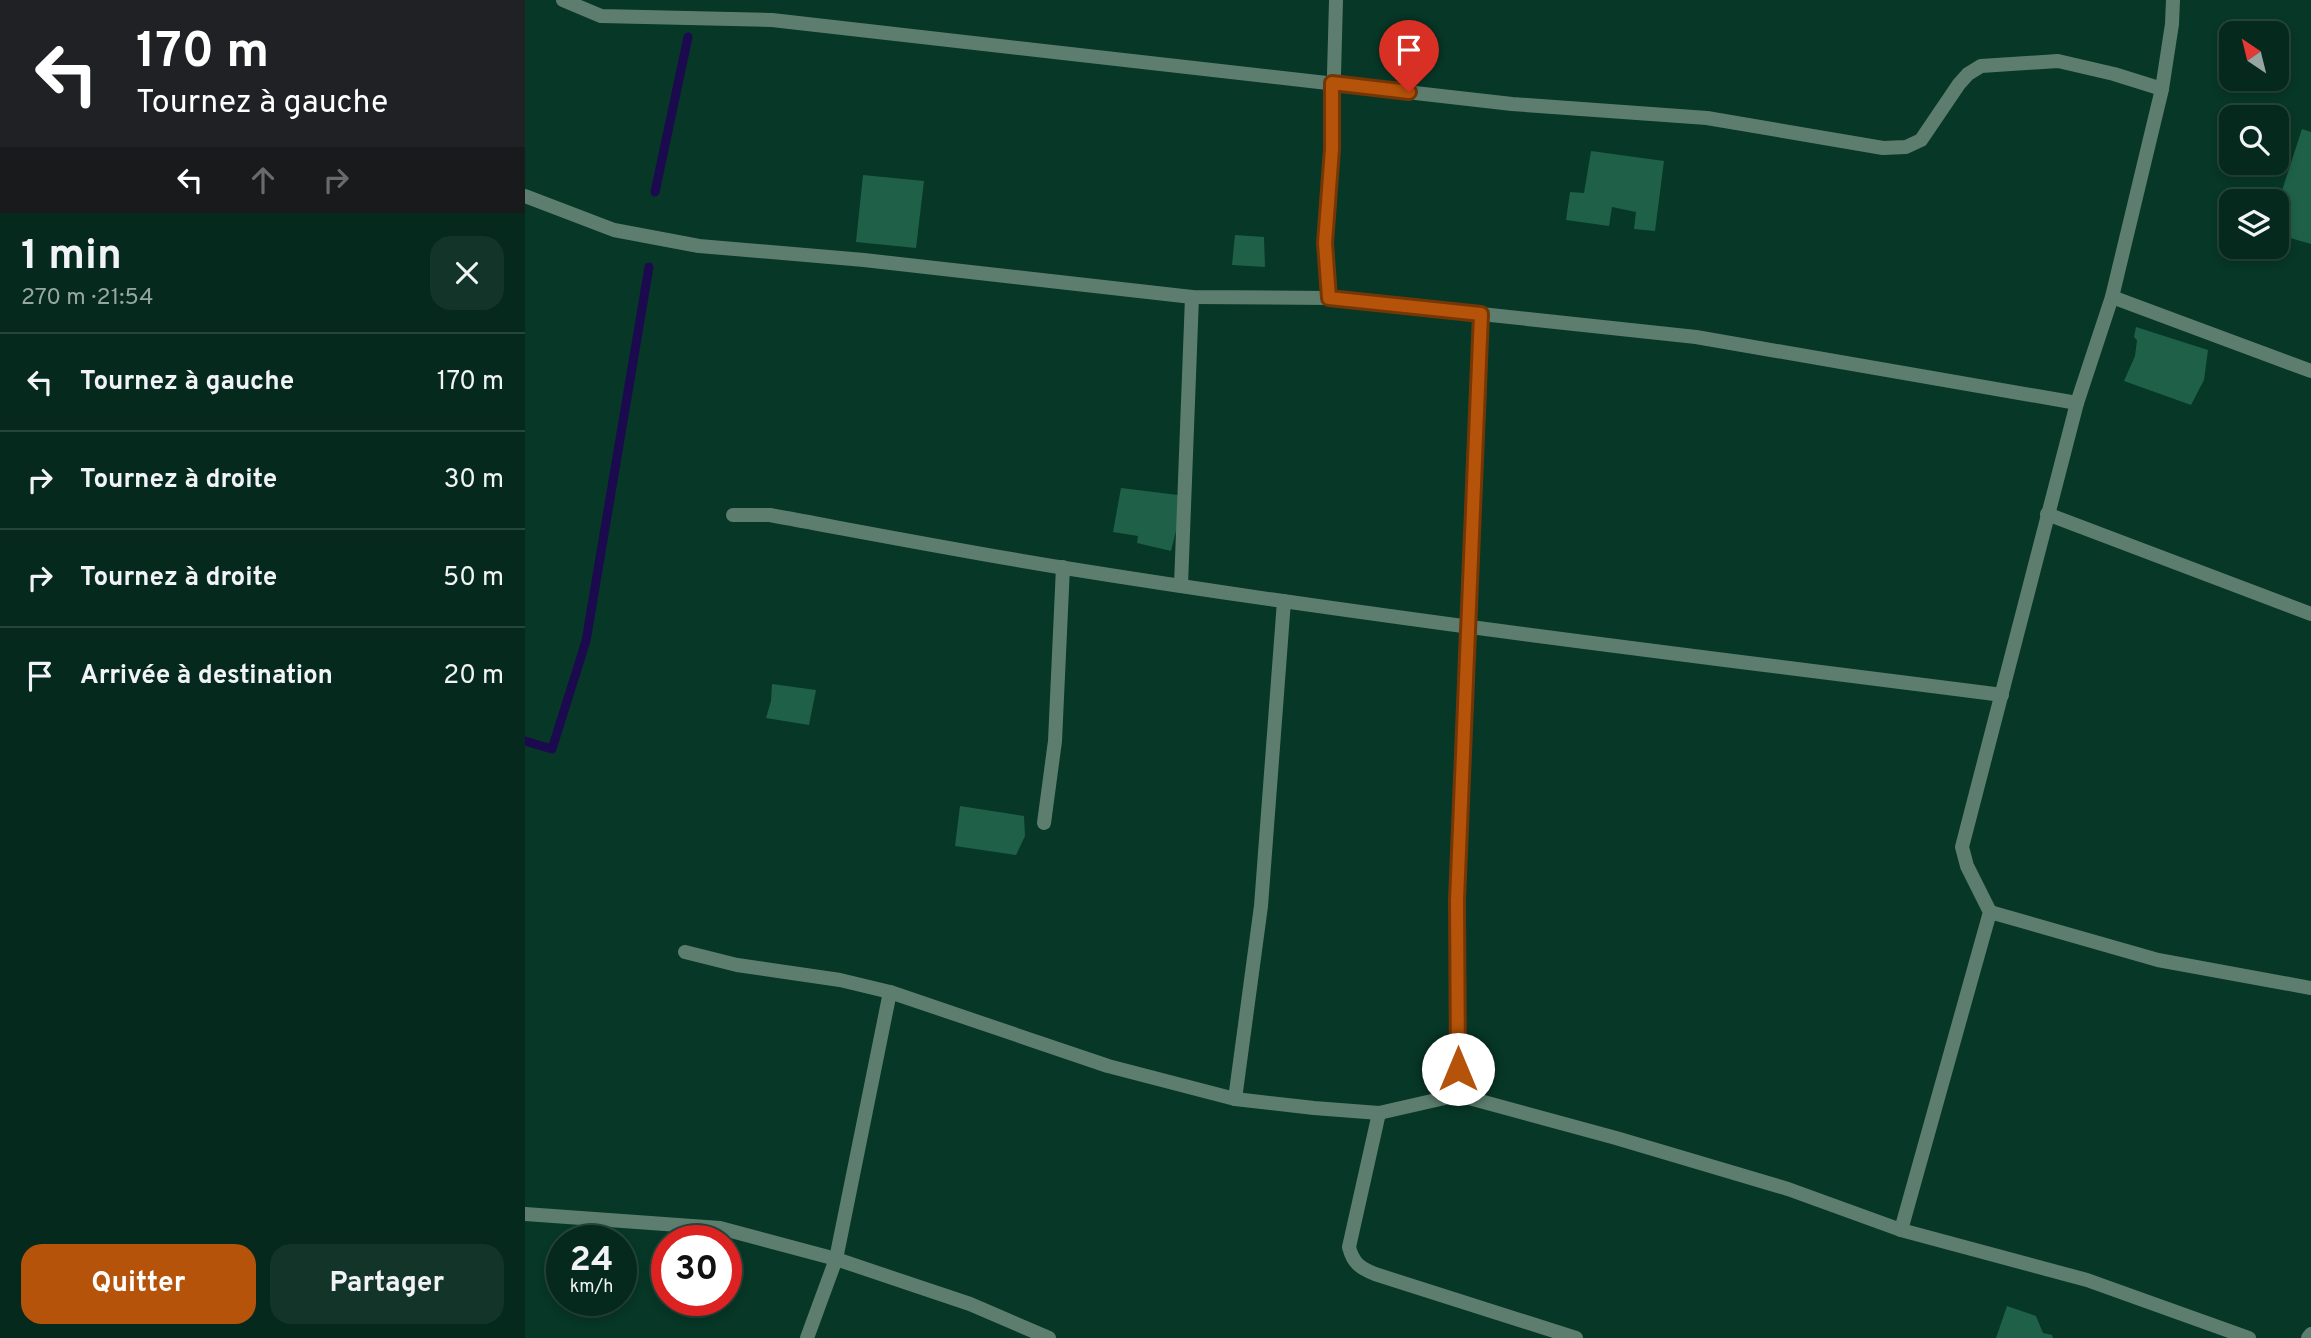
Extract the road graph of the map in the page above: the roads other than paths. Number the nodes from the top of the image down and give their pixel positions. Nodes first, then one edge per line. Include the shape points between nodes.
1 (563, 0) edge
2 (1336, 0) edge
3 (2173, 0) edge
4 (1332, 83) junction
5 (2162, 89) junction
6 (525, 196) edge
7 (1192, 297) junction
8 (2112, 297) junction
9 (1329, 298) junction
10 (1481, 314) junction
11 (2311, 371) edge
12 (2077, 403) junction
13 (733, 514) dead end
14 (2047, 514) junction
15 (1063, 567) junction
16 (1181, 585) junction
17 (1285, 601) junction
18 (2311, 614) edge
19 (1468, 626) junction
20 (2002, 695) junction
21 (1044, 823) dead end
22 (1990, 912) junction
23 (685, 952) dead end
24 (2311, 988) edge
25 (890, 992) junction
26 (1458, 1095) junction
27 (1235, 1099) junction
28 (1379, 1113) junction
29 (525, 1214) edge
30 (1902, 1230) junction
31 (836, 1259) junction
32 (807, 1338) edge
33 (1049, 1338) edge
34 (1576, 1338) edge
35 (2249, 1338) edge

1 - 4 street via 601,16 772,20
2 - 4 street
3 - 5 street
4 - 5 street via 1512,104 1707,118 1883,148 1906,147 1921,140 1959,84 1981,66 2058,61
4 - 9 street via 1325,243
5 - 8 street
6 - 7 street via 614,230 699,246
7 - 9 street
7 - 16 street
8 - 11 street
8 - 12 street
9 - 10 street
10 - 12 street via 1696,337
10 - 19 street
12 - 14 street
13 - 15 street via 769,515
14 - 18 street
14 - 20 street
15 - 16 street
15 - 21 street via 1055,741
16 - 17 street
17 - 19 street
17 - 27 street via 1261,906
19 - 20 street
19 - 26 street via 1457,900
20 - 22 street via 1962,847
22 - 24 street via 2158,960
22 - 30 street
23 - 25 street
25 - 27 street via 1108,1066
25 - 31 street
26 - 28 street
26 - 30 street via 1788,1189
27 - 28 street
28 - 34 street via 1349,1247 1351,1258 1375,1274
29 - 31 street via 720,1228
30 - 35 street via 2087,1280
31 - 32 street
31 - 33 street via 970,1304

